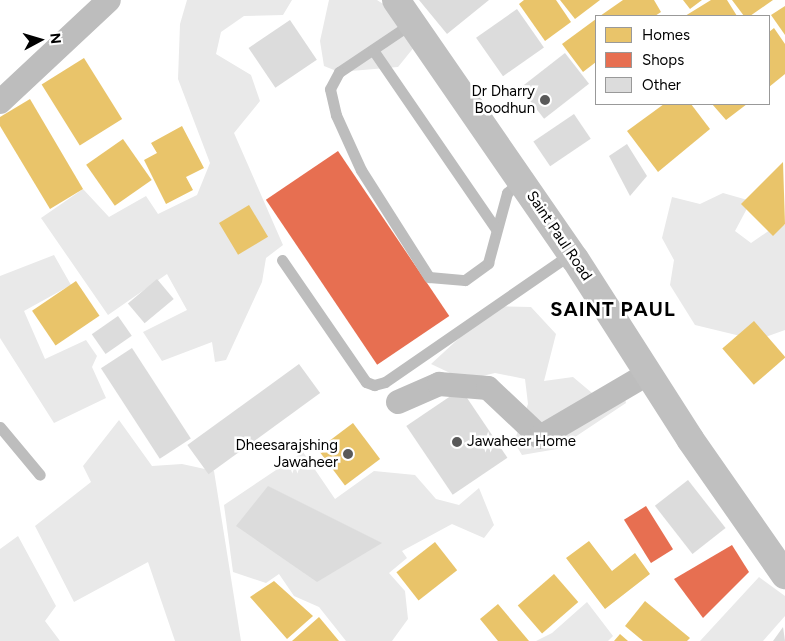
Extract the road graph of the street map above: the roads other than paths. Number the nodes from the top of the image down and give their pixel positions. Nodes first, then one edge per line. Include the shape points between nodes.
1 (109, 0) edge
2 (396, 0) edge
3 (412, 24) junction
4 (372, 50) junction
5 (0, 102) edge
6 (521, 180) junction
7 (496, 229) junction
8 (572, 253) junction
9 (282, 260) dead end
10 (648, 373) junction
11 (398, 402) dead end
12 (0, 427) edge
13 (40, 475) dead end
14 (785, 575) edge

1 - 5 street
2 - 3 main road, Saint Paul Road
3 - 4 lane
3 - 6 main road, Saint Paul Road
4 - 7 lane
4 - 7 lane via 339,72 330,89 336,115 361,170 429,277 465,280 488,263
6 - 7 lane via 507,194
6 - 8 main road, Saint Paul Road
8 - 9 lane via 385,382 374,384 366,382
8 - 10 main road, Saint Paul Road
10 - 11 street via 540,437 488,388 439,384
10 - 14 main road, Saint Paul Road
12 - 13 lane

